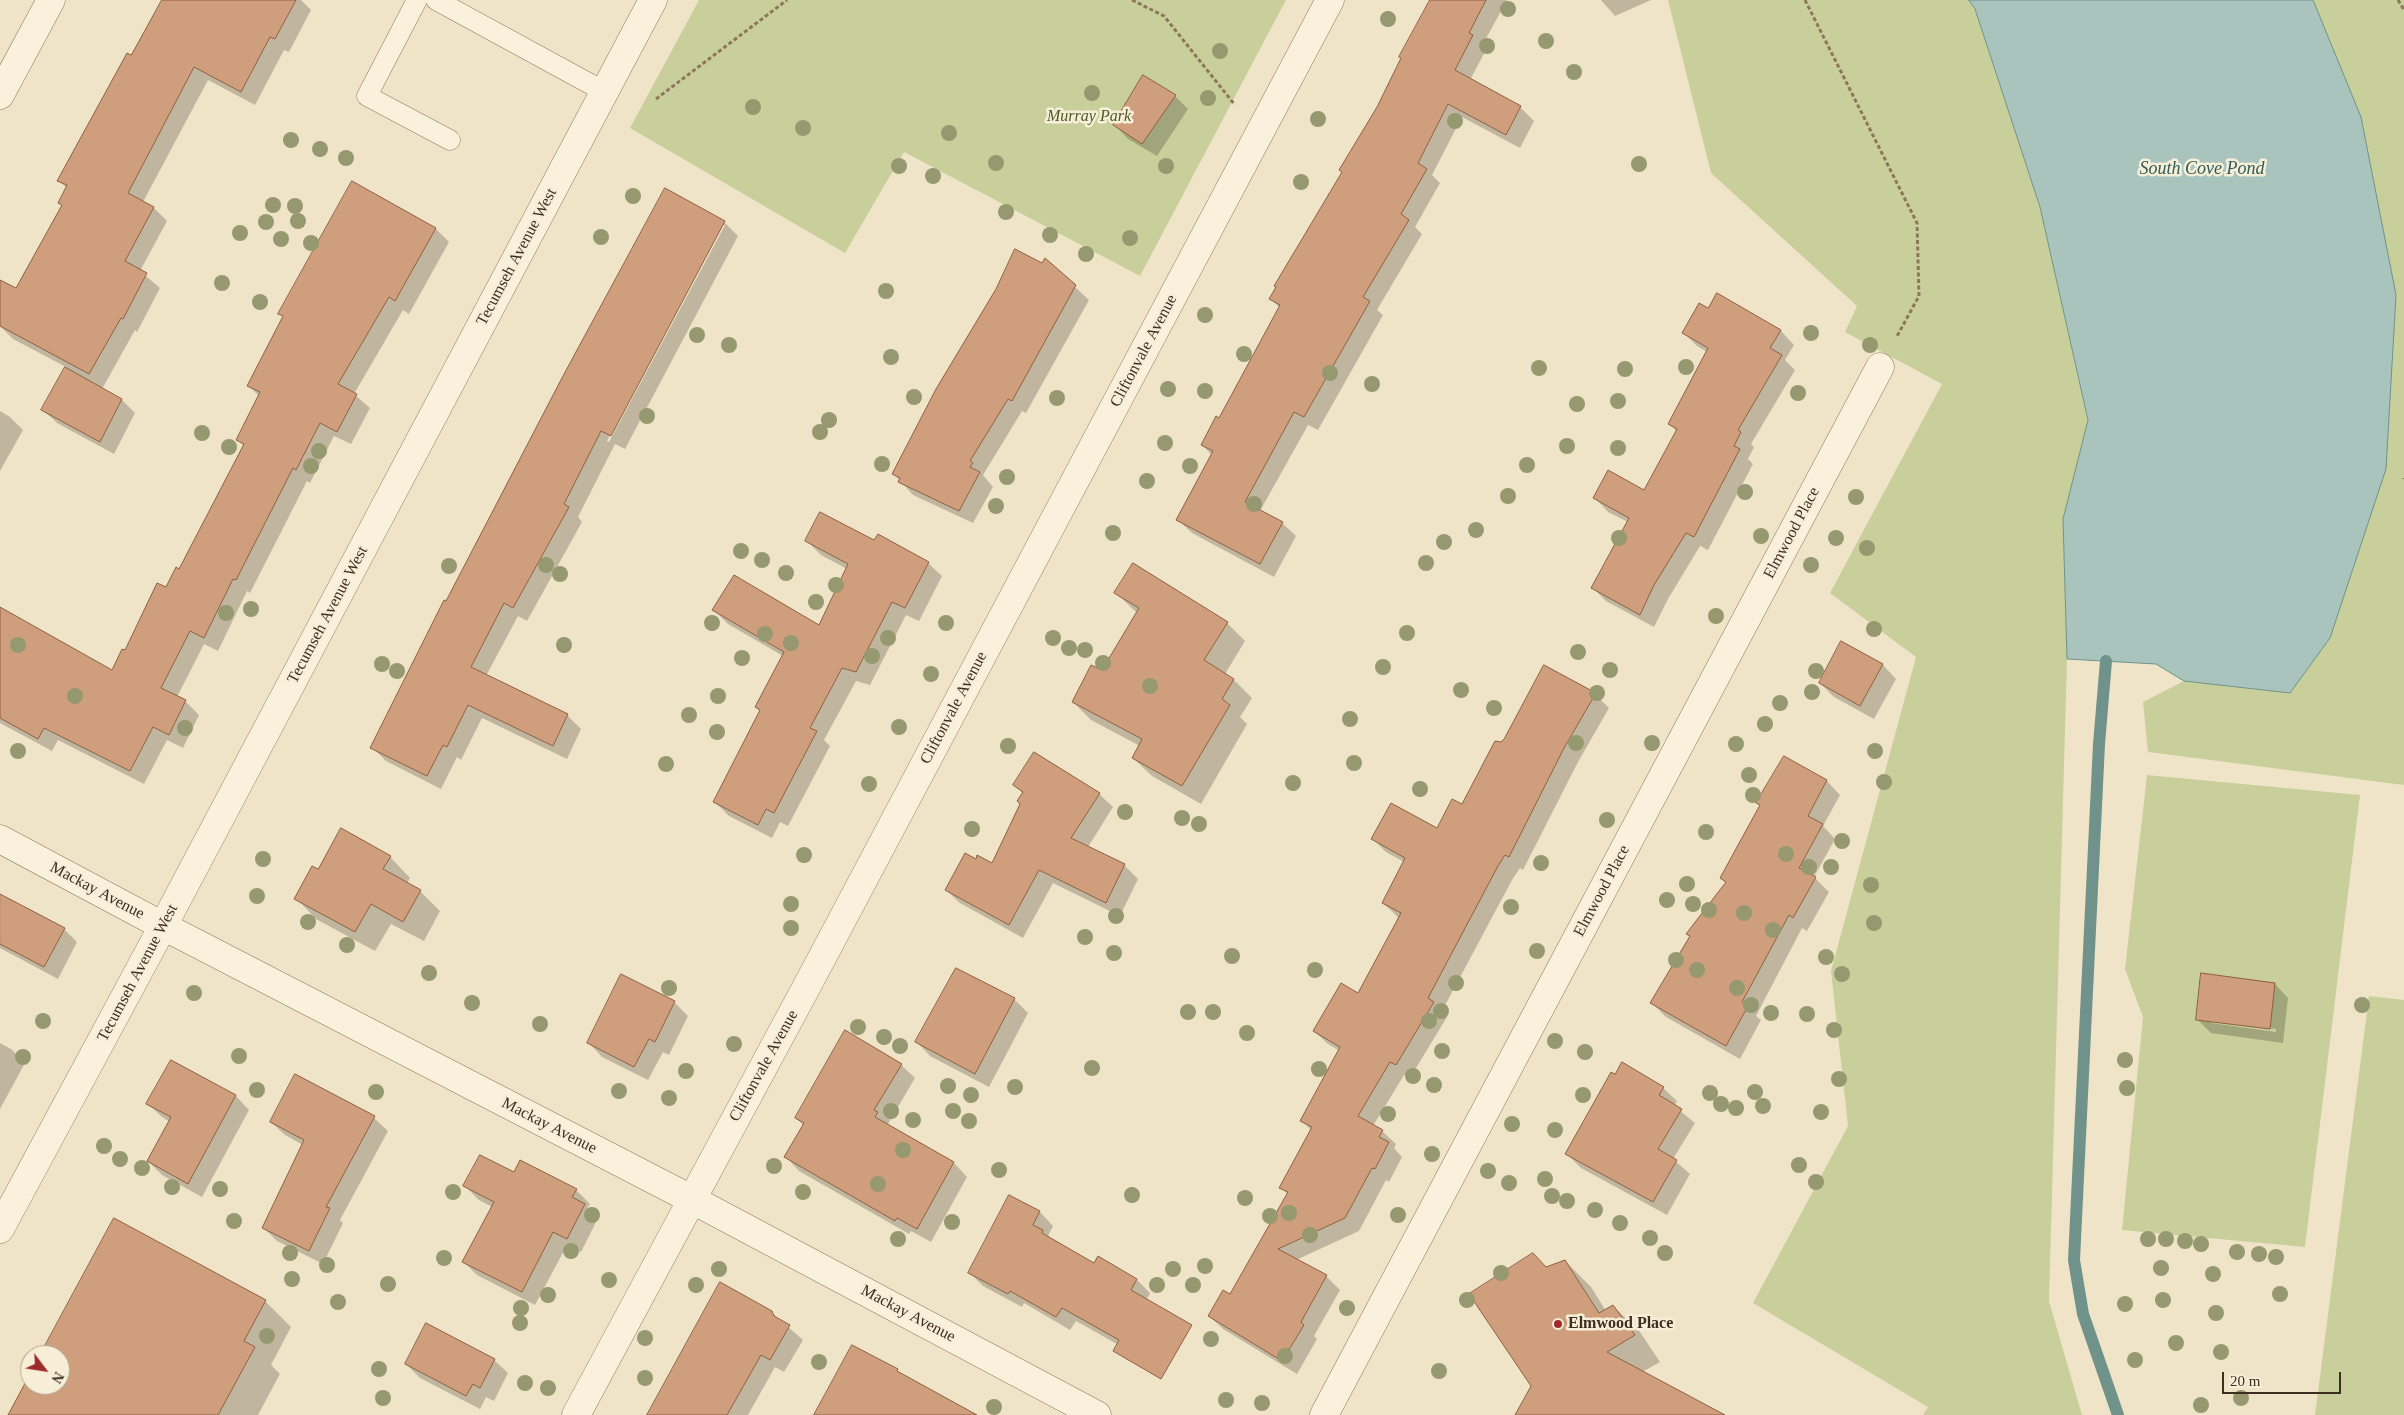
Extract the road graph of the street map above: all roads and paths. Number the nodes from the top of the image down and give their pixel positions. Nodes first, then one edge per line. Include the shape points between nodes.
1 (51, 0) edge
2 (417, 0) edge
3 (436, 0) edge
4 (653, 0) edge
5 (787, 0) edge
6 (1132, 0) edge
7 (1330, 0) edge
8 (1805, 0) edge
9 (2398, 0) edge
10 (2404, 10) edge
11 (605, 92) junction
12 (0, 95) edge
13 (656, 99) dead end
14 (1259, 135) junction
15 (450, 140) dead end
16 (1880, 367) joint
17 (0, 839) edge
18 (163, 926) junction
19 (691, 1199) junction
20 (0, 1229) edge
21 (576, 1415) edge
22 (1097, 1415) edge
23 (1324, 1415) edge

1 - 12 street
2 - 15 lane via 367,96
3 - 11 lane
4 - 11 street, Tecumseh Avenue West
5 - 13 path
6 - 14 path via 1164,16
7 - 14 street, Cliftonvale Avenue
8 - 16 path via 1918,223 1919,296
9 - 10 path
11 - 18 street, Tecumseh Avenue West
14 - 19 street, Cliftonvale Avenue
16 - 23 street, Elmwood Place
17 - 18 street, Mackay Avenue
18 - 19 street, Mackay Avenue
18 - 20 street, Tecumseh Avenue West
19 - 21 street, Cliftonvale Avenue
19 - 22 street, Mackay Avenue

